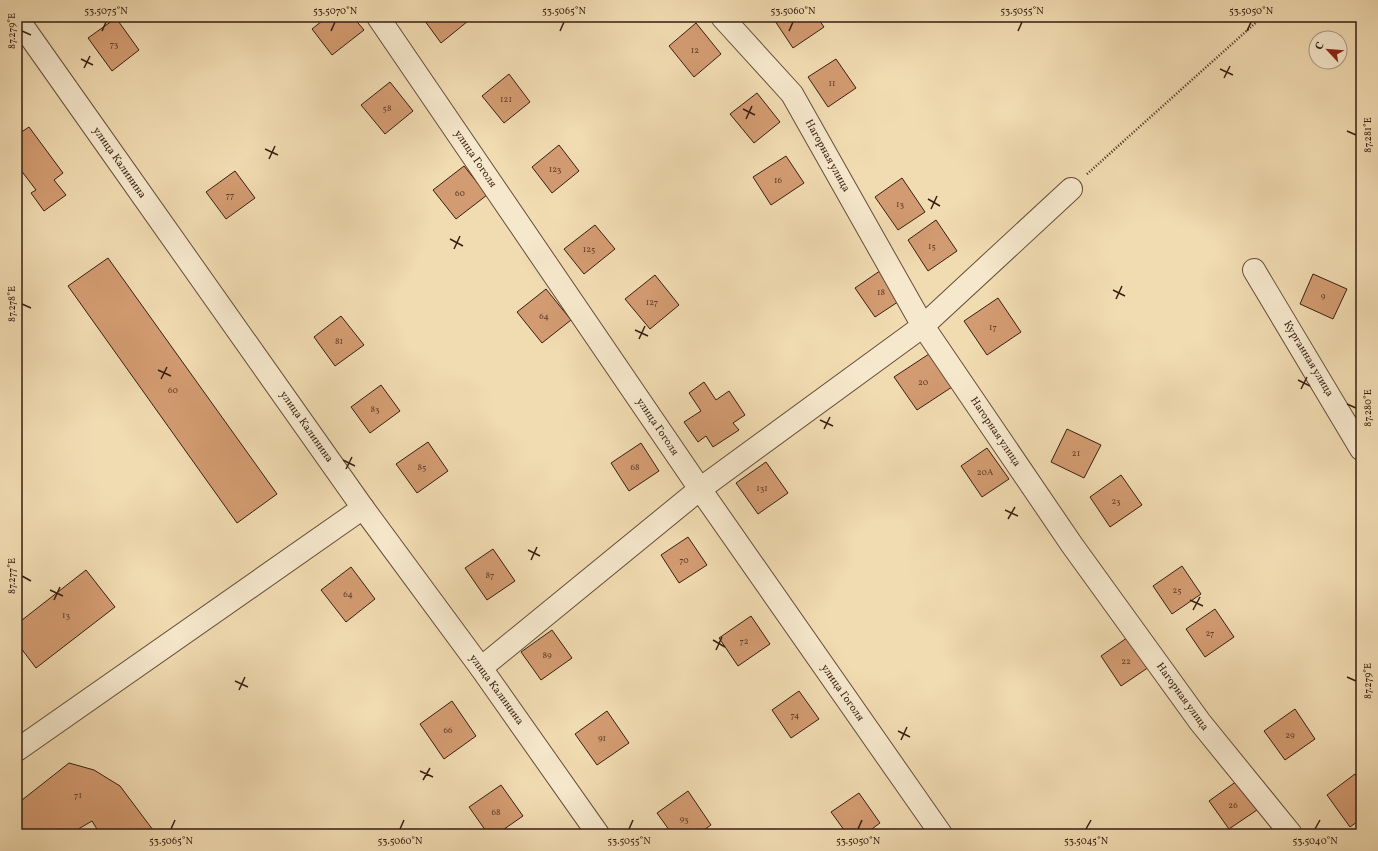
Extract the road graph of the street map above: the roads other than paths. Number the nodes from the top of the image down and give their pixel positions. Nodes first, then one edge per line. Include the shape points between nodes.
1 (378, 17) edge
2 (722, 17) edge
3 (17, 18) edge
4 (1071, 189) road end
5 (1254, 270) dead end
6 (923, 326) junction
7 (1361, 449) edge
8 (700, 489) junction
9 (363, 508) junction
10 (481, 668) junction
11 (17, 750) edge
12 (598, 834) edge
13 (941, 834) edge
14 (1291, 834) edge

1 - 8 street, улица Гоголя
2 - 6 street, Нагорная улица via 792,94
3 - 9 street, улица Калинина
4 - 6 street
5 - 7 street, Курганная улица
6 - 8 street
6 - 14 street, Нагорная улица via 1086,564 1200,722
8 - 10 street
8 - 13 street, улица Гоголя
9 - 10 street, улица Калинина
9 - 11 street
10 - 12 street, улица Калинина

